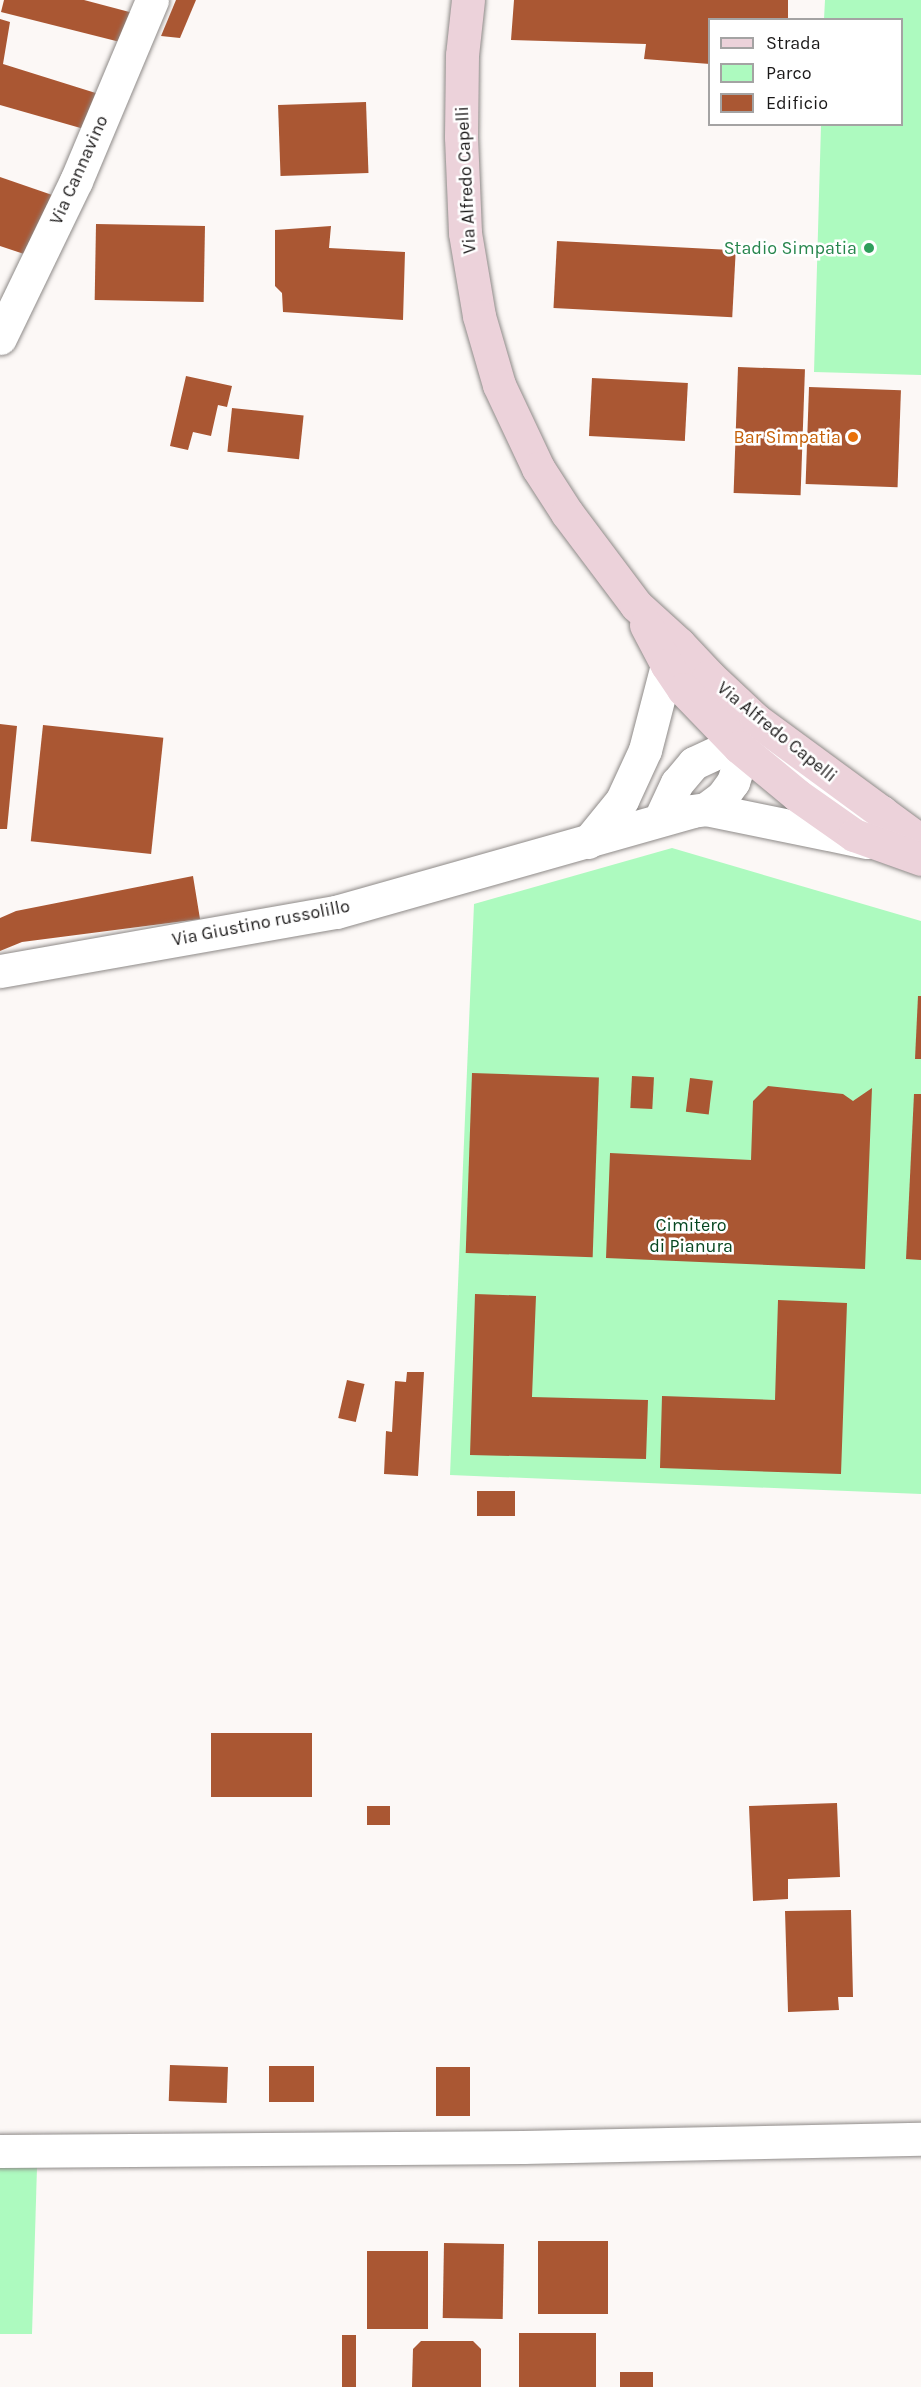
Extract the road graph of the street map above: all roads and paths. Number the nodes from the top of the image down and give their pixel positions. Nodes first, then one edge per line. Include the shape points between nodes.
1 (152, 0) edge
2 (468, 0) edge
3 (0, 338) edge
4 (673, 654) junction
5 (739, 747) junction
6 (706, 809) junction
7 (883, 812) junction
8 (660, 819) junction
9 (921, 841) edge
10 (588, 842) junction
11 (870, 843) junction
12 (921, 859) edge
13 (0, 971) edge
14 (921, 2139) edge
15 (0, 2151) edge

1 - 3 street, Via Cannavino via 76,181
2 - 4 street, Via Alfredo Capelli via 462,55 465,232 479,316 499,385 538,468 567,513
4 - 5 street, Via Alfredo Capelli via 701,710
4 - 7 street, Via Alfredo Capelli
4 - 10 street via 645,750 622,800
5 - 6 street via 741,758 733,782
5 - 7 street, Via Alfredo Capelli via 761,750 780,760 854,808
5 - 8 street via 729,747 694,763 677,783
5 - 11 street, Via Alfredo Capelli via 797,795
6 - 8 street, Via Giustino russolillo
6 - 11 street
7 - 9 street, Via Alfredo Capelli
8 - 10 street, Via Giustino russolillo
10 - 13 street, Via Giustino russolillo via 336,912
11 - 12 street, Via Alfredo Capelli
14 - 15 street

